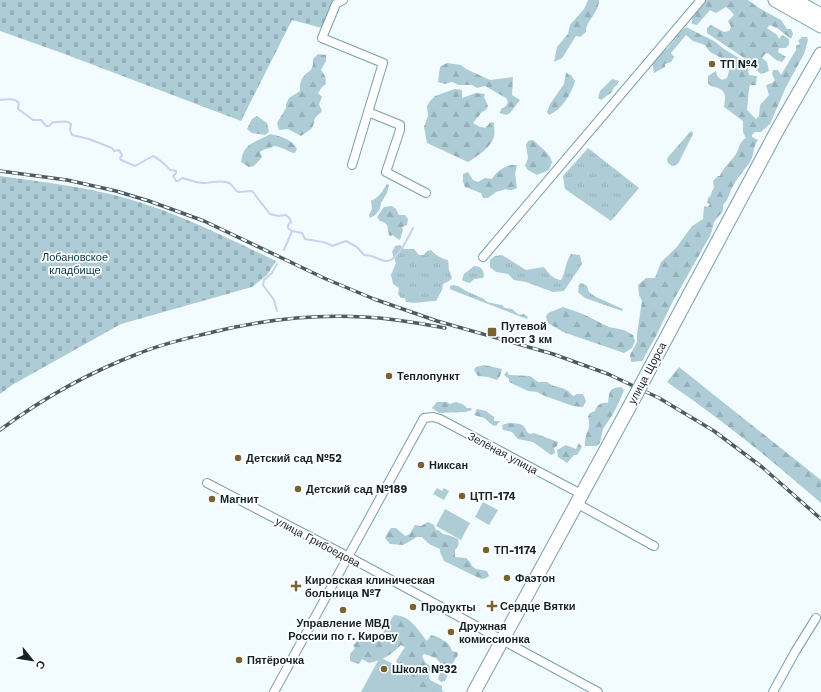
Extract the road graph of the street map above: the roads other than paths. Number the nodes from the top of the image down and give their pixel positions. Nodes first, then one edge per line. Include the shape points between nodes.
1 (342, 0) edge
2 (701, 0) edge
3 (775, 0) edge
4 (794, 0) edge
5 (821, 15) edge
6 (821, 26) edge
7 (821, 54) edge
8 (368, 112) junction
9 (352, 165) dead end
10 (426, 193) dead end
11 (484, 257) dead end
12 (207, 484) dead end
13 (579, 499) junction
14 (654, 546) dead end
15 (349, 558) junction
16 (816, 618) dead end
17 (503, 640) junction
18 (274, 692) edge
19 (474, 692) edge
20 (598, 692) edge
21 (773, 692) edge

1 - 8 street via 336,4 322,38 383,63
2 - 11 street
3 - 6 main road
4 - 5 main road
7 - 13 main road, улица Щорса, bridge
8 - 9 street
8 - 10 street via 400,125 386,172
12 - 15 street, улица Грибоедова
13 - 14 street, Зелёная улица
13 - 15 street, Зелёная улица via 440,419 424,418
13 - 17 main road, улица Щорса
15 - 17 street, улица Грибоедова
15 - 18 street
16 - 21 street
17 - 19 main road, улица Щорса
17 - 20 street, улица Грибоедова

